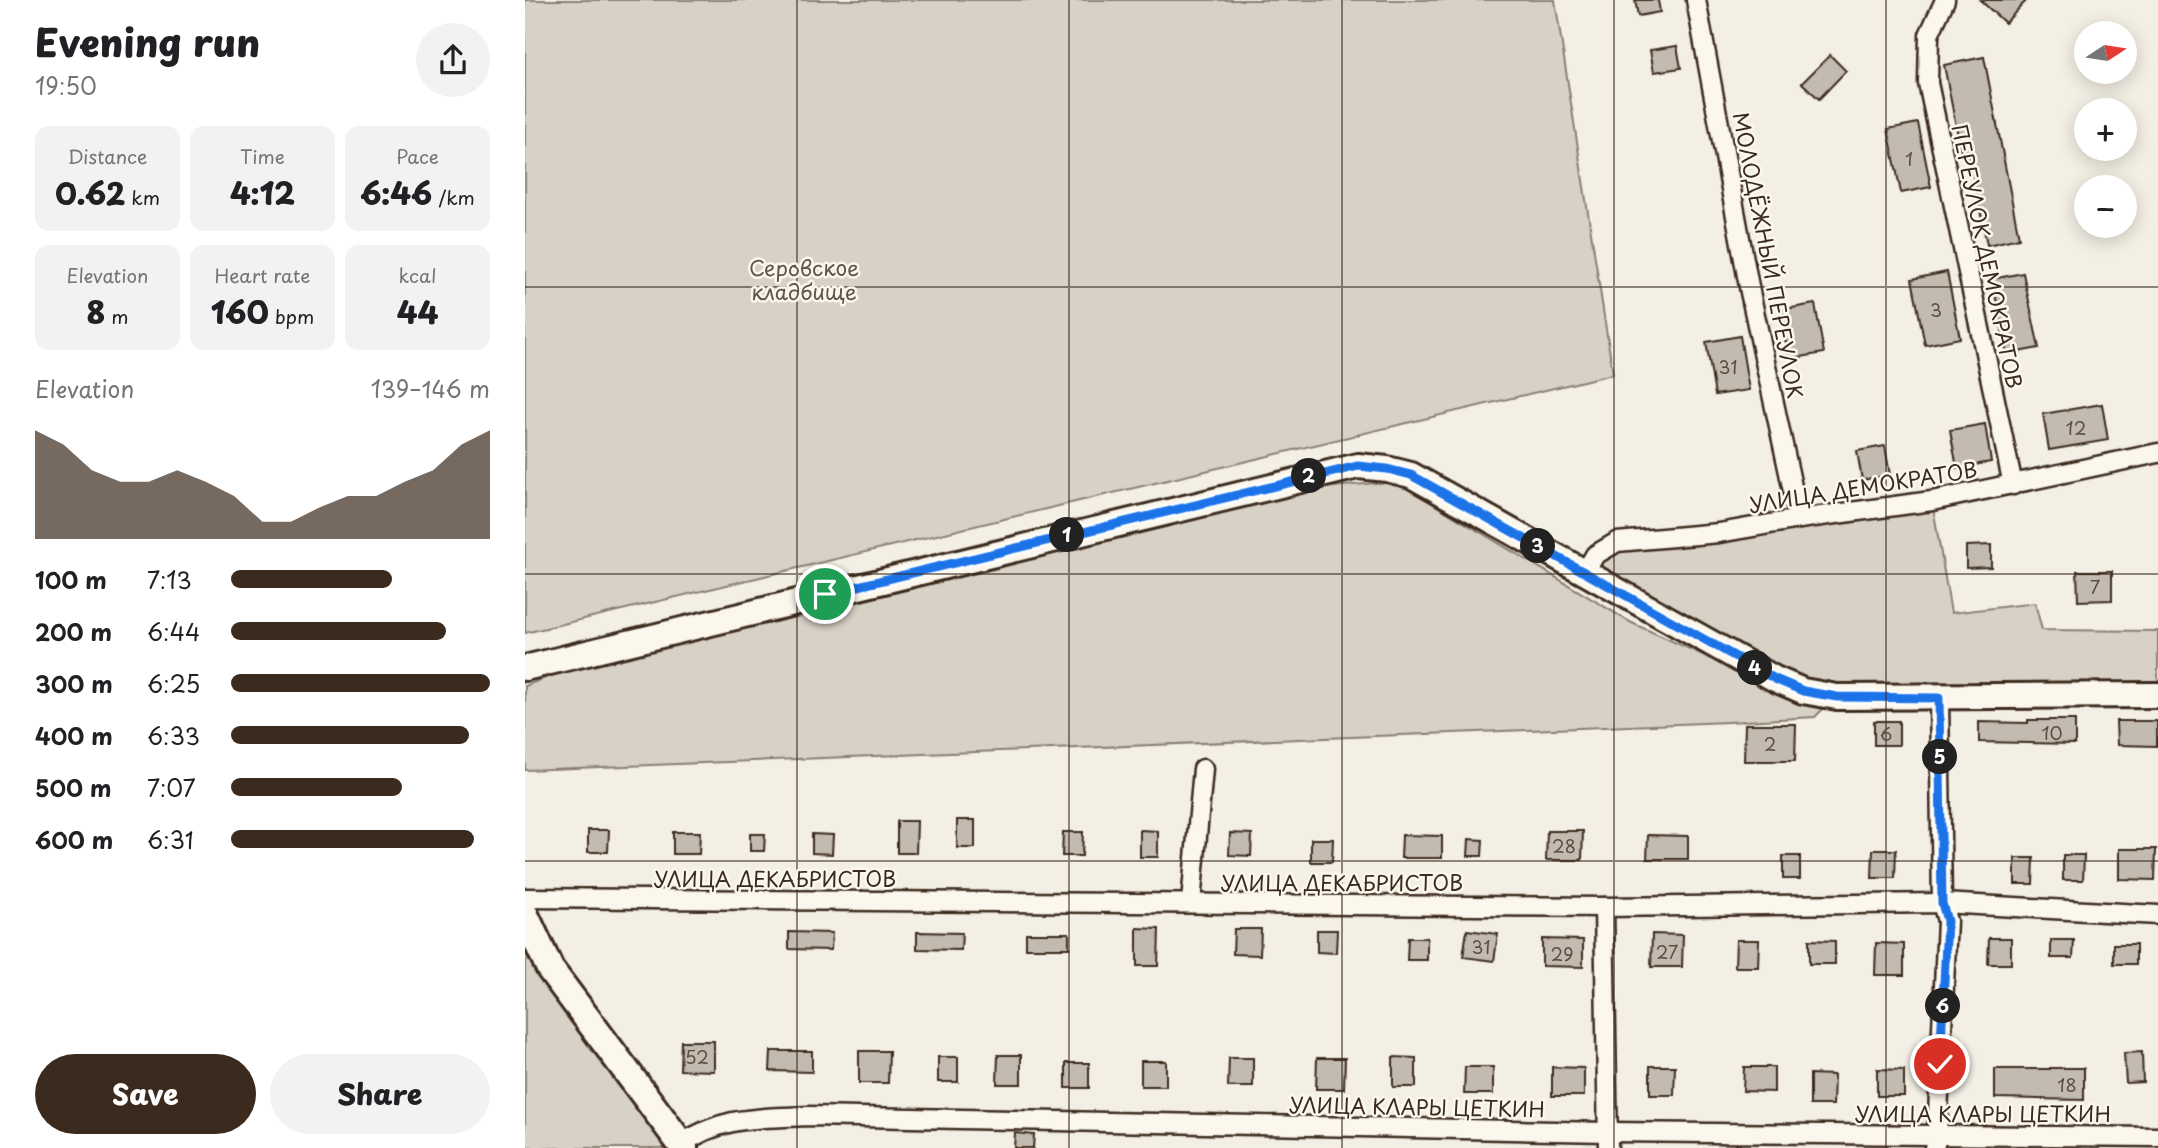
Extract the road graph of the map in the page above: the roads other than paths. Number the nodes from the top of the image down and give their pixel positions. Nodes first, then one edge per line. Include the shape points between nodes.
1 (1696, 0) edge
2 (1945, 0) edge
3 (2158, 453) edge
4 (2013, 485) junction
5 (1799, 519) junction
6 (1585, 572) junction
7 (525, 668) edge
8 (2158, 695) edge
9 (1939, 698) junction
10 (1203, 769) dead end
11 (525, 898) edge
12 (1191, 903) junction
13 (1942, 903) junction
14 (1604, 907) junction
15 (525, 915) edge
16 (2158, 915) edge
17 (2158, 1137) edge
18 (1608, 1140) edge
19 (1935, 1142) edge
20 (682, 1146) edge

1 - 5 street, МОЛОДЁЖНЫЙ ПЕРЕУЛОК via 1750,292
2 - 4 street, ПЕРЕУЛОК ДЕМОКРАТОВ via 1929,35 1928,83
3 - 4 street, УЛИЦА ДЕМОКРАТОВ
4 - 5 street, УЛИЦА ДЕМОКРАТОВ
5 - 6 street, УЛИЦА ДЕМОКРАТОВ via 1719,533 1617,542 1595,555
6 - 7 main road via 1411,475 1358,466
6 - 9 main road via 1803,691 1837,697
8 - 9 main road
9 - 13 street
10 - 12 street
11 - 12 street, УЛИЦА ДЕКАБРИСТОВ
12 - 14 street, УЛИЦА ДЕКАБРИСТОВ
13 - 14 street, УЛИЦА ДЕКАБРИСТОВ
13 - 16 street, УЛИЦА ДЕКАБРИСТОВ
13 - 19 street via 1947,921
14 - 18 street
15 - 20 main road via 550,970
17 - 19 street, УЛИЦА КЛАРЫ ЦЕТКИН
18 - 19 street, УЛИЦА КЛАРЫ ЦЕТКИН
18 - 20 street, УЛИЦА КЛАРЫ ЦЕТКИН via 808,1116 732,1120 702,1130

